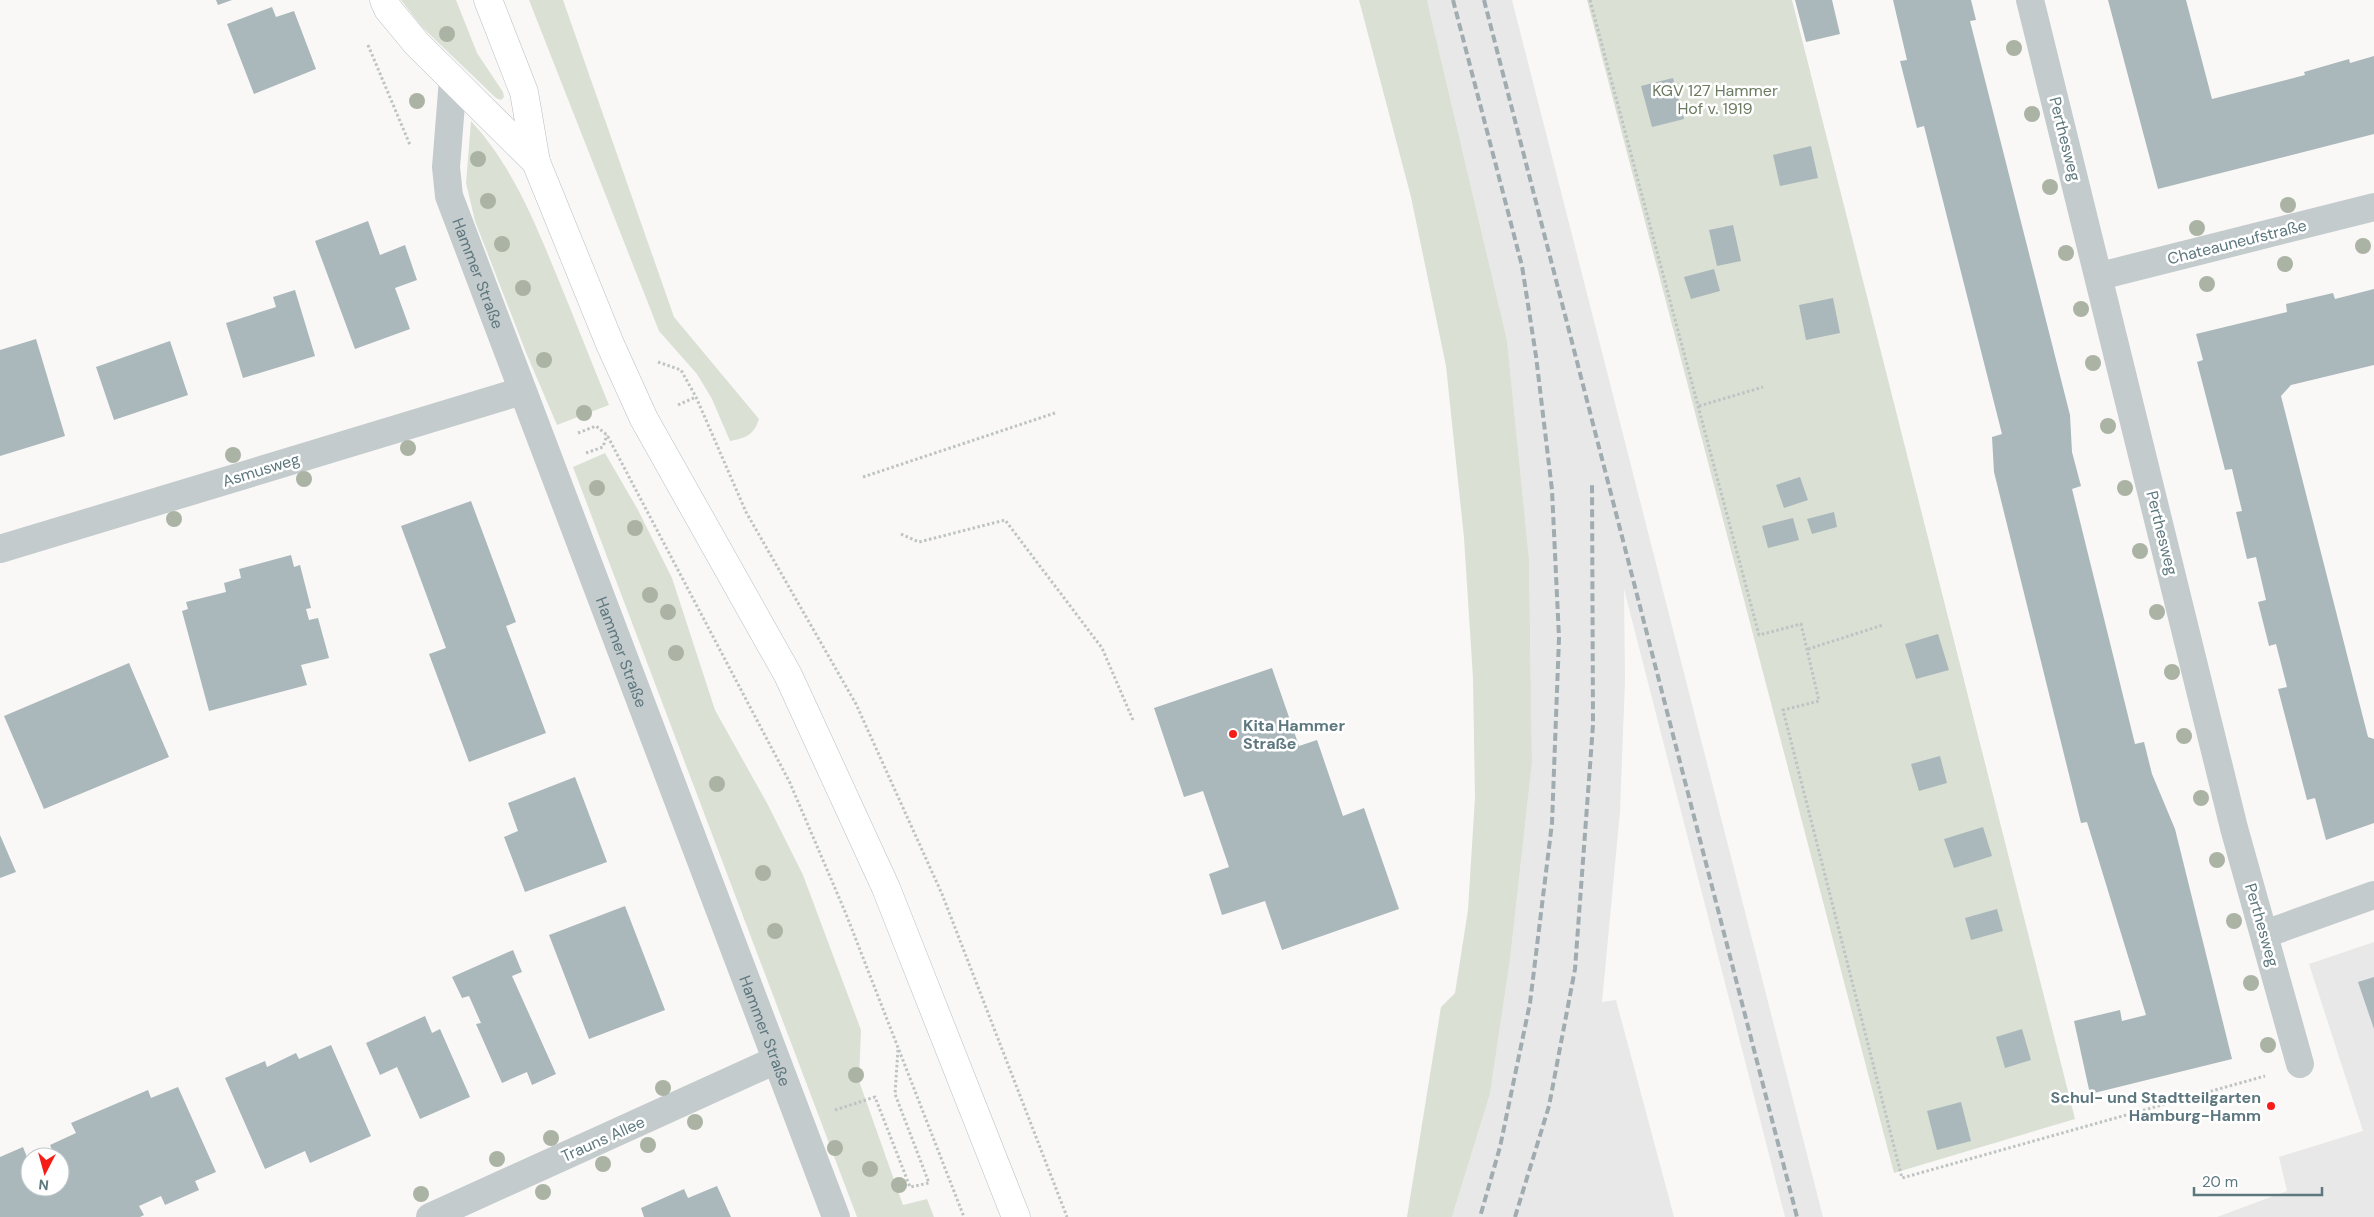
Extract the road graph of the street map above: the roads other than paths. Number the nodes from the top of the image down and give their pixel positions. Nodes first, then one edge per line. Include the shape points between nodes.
1 (384, 0) edge
2 (488, 0) edge
3 (2030, 0) edge
4 (453, 79) junction
5 (536, 162) junction
6 (2374, 207) edge
7 (2100, 276) junction
8 (522, 391) junction
9 (0, 549) edge
10 (2374, 895) edge
11 (2265, 934) junction
12 (776, 1060) junction
13 (2300, 1064) dead end
14 (430, 1217) edge
15 (836, 1217) edge
16 (1016, 1217) edge

1 - 4 main road via 418,44
2 - 5 main road via 524,92
3 - 7 street, Perthesweg
4 - 5 main road
4 - 8 street, Hammer Straße via 446,167 449,196
5 - 16 main road via 644,419 788,675 886,888
6 - 7 street, Chateauneufstraße
7 - 11 street, Perthesweg via 2234,828
8 - 9 street, Asmusweg
8 - 12 street, Hammer Straße
10 - 11 street
11 - 13 street, Perthesweg
12 - 14 street, Trauns Allee
12 - 15 street, Hammer Straße

